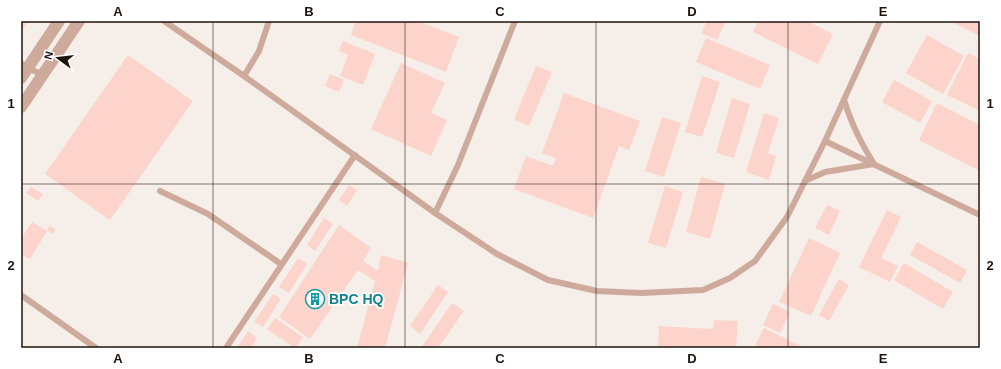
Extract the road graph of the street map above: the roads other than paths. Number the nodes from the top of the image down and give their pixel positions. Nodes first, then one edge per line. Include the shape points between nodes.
1 (59, 21) edge
2 (79, 21) edge
3 (164, 21) edge
4 (269, 21) edge
5 (515, 21) edge
6 (880, 21) edge
7 (23, 70) edge
8 (43, 75) junction
9 (244, 76) junction
10 (844, 100) junction
11 (21, 107) edge
12 (825, 141) junction
13 (355, 155) junction
14 (874, 164) junction
15 (805, 181) junction
16 (160, 191) dead end
17 (435, 213) junction
18 (980, 215) edge
19 (281, 264) junction
20 (21, 295) edge
21 (96, 348) edge
22 (226, 348) edge

1 - 7 street
2 - 8 street
3 - 9 lane
4 - 9 lane via 259,51
5 - 17 lane via 458,165
6 - 10 lane
7 - 8 lane
8 - 11 street
9 - 13 lane
10 - 12 lane
10 - 14 lane via 853,127
12 - 14 lane
12 - 15 lane
13 - 17 lane
13 - 19 lane
14 - 15 lane via 826,172
14 - 18 lane
15 - 17 lane via 787,217 756,261 730,278 703,290 641,293 597,291 548,280 497,254
16 - 19 lane via 208,214
19 - 22 lane
20 - 21 lane

